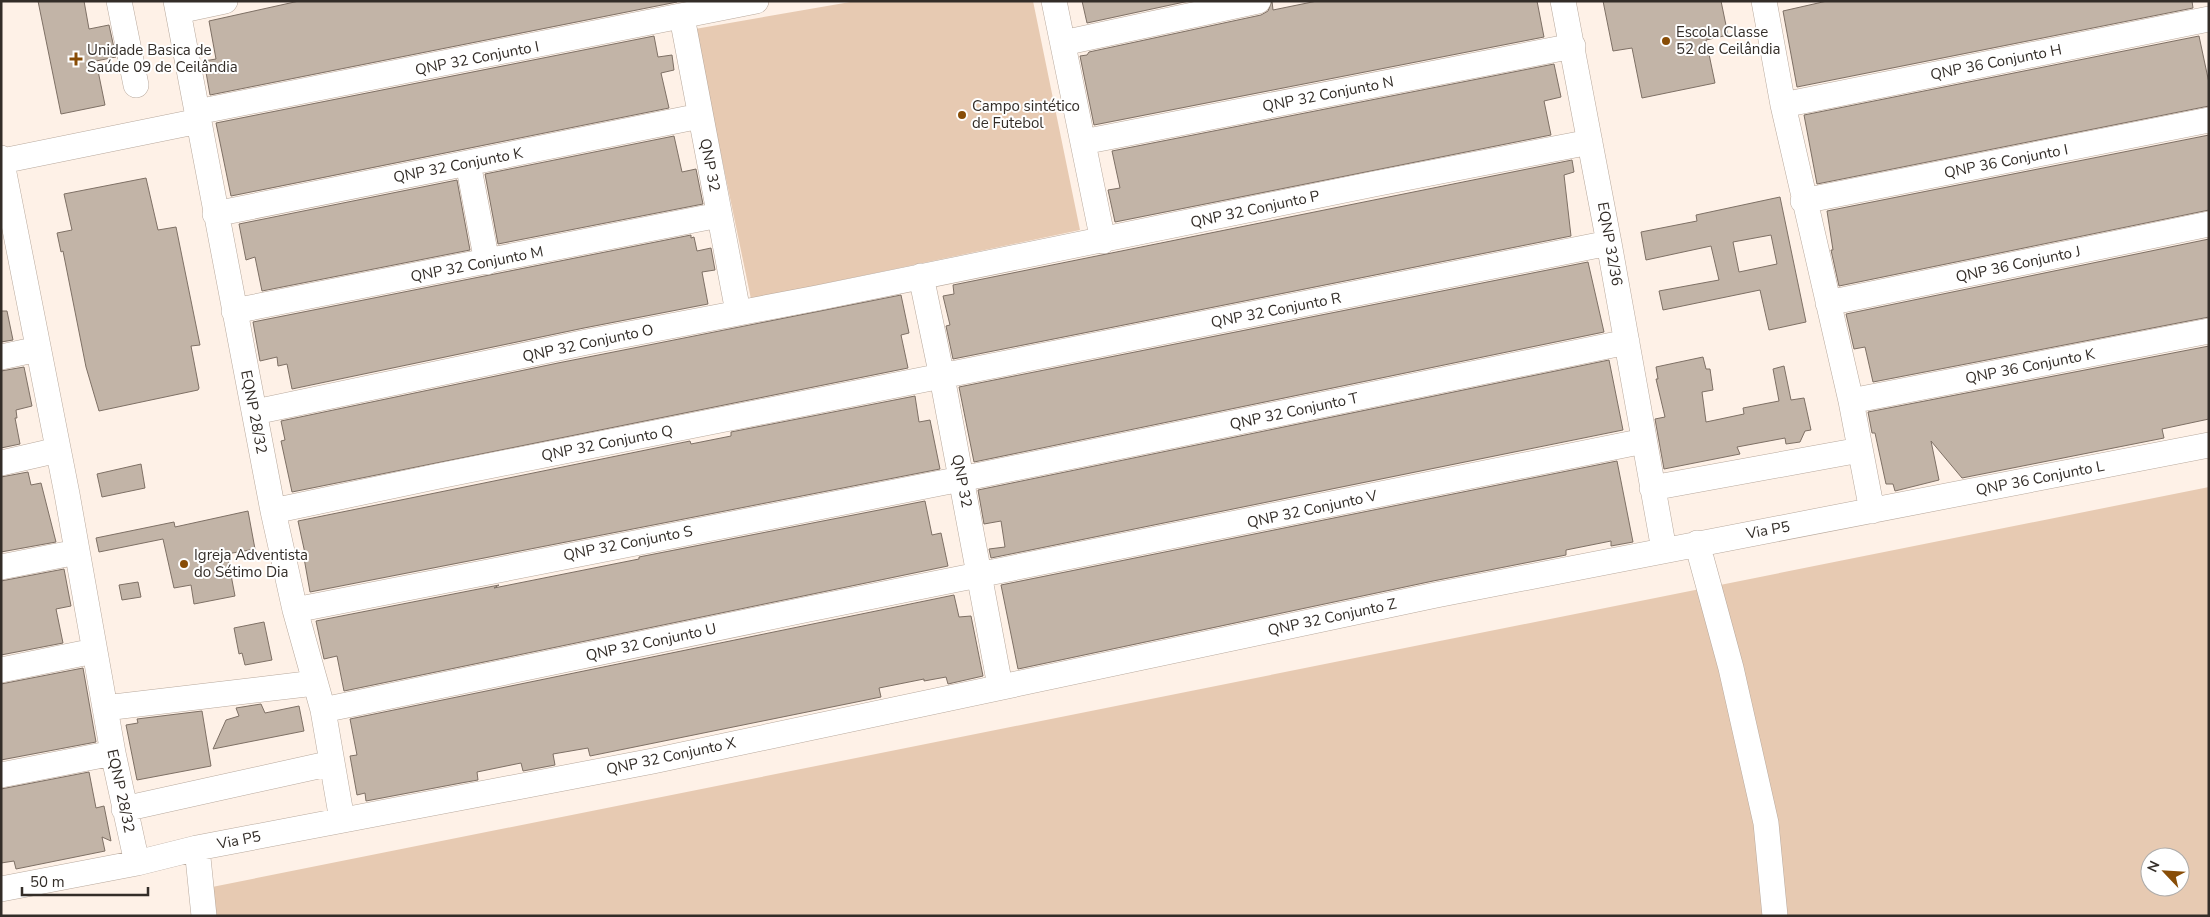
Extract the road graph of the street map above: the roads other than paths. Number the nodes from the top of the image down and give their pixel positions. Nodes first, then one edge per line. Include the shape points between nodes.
1 (119, 1) edge
2 (225, 1) edge
3 (756, 1) edge
4 (1054, 1) edge
5 (1258, 1) edge
6 (1563, 1) edge
7 (1767, 2) edge
8 (177, 6) edge
9 (682, 17) junction
10 (2209, 19) edge
11 (1063, 43) junction
12 (1573, 46) junction
13 (136, 85) dead end
14 (1783, 105) junction
15 (700, 116) junction
16 (198, 117) junction
17 (2209, 120) edge
18 (1083, 142) junction
19 (1590, 142) junction
20 (2, 160) edge
21 (468, 163) junction
22 (1804, 201) junction
23 (215, 214) junction
24 (720, 215) junction
25 (2209, 224) edge
26 (1103, 241) junction
27 (1610, 243) junction
28 (10, 252) edge
29 (487, 262) junction
30 (921, 276) junction
31 (1828, 303) junction
32 (234, 310) junction
33 (738, 312) junction
34 (2209, 330) edge
35 (1627, 342) junction
36 (38, 349) junction
37 (1, 357) edge
38 (942, 377) junction
39 (1851, 401) junction
40 (255, 412) junction
41 (1644, 441) junction
42 (2209, 445) edge
43 (58, 450) junction
44 (1860, 450) junction
45 (1, 462) edge
46 (961, 479) junction
47 (1652, 488) junction
48 (273, 511) junction
49 (1872, 511) junction
50 (1697, 544) junction
51 (1664, 550) junction
52 (77, 552) junction
53 (1, 567) edge
54 (980, 576) junction
55 (294, 610) junction
56 (94, 652) junction
57 (1, 670) edge
58 (316, 683) junction
59 (1000, 686) junction
60 (106, 708) junction
61 (323, 710) junction
62 (112, 753) junction
63 (332, 763) junction
64 (1, 775) edge
65 (124, 809) junction
66 (342, 820) junction
67 (197, 848) junction
68 (136, 863) junction
69 (1, 889) edge
70 (204, 916) edge
71 (1775, 916) edge

1 - 13 street
2 - 8 street
3 - 9 street, QNP 32 Conjunto I
4 - 11 street
5 - 11 street
6 - 12 street, EQNP 32/36
7 - 14 street
8 - 16 street, EQNP 28/32
9 - 15 street, QNP 32
9 - 16 street, QNP 32 Conjunto I
10 - 14 street, QNP 36 Conjunto H
11 - 18 street
12 - 18 street, QNP 32 Conjunto N
12 - 19 street, EQNP 32/36
14 - 22 street
15 - 21 street, QNP 32 Conjunto K
15 - 24 street, QNP 32
16 - 20 street, QNP 32 Conjunto I
16 - 23 street, EQNP 28/32
17 - 22 street, QNP 36 Conjunto I
18 - 26 street
19 - 26 street, QNP 32 Conjunto P
19 - 27 street, EQNP 32/36
20 - 28 street, EQNP 28/32
21 - 23 street, QNP 32 Conjunto K
21 - 29 street
22 - 31 street
23 - 32 street, EQNP 28/32
24 - 29 street, QNP 32 Conjunto M
24 - 33 street, QNP 32
25 - 31 street, QNP 36 Conjunto J
26 - 30 street, QNP 32 Conjunto P
27 - 35 street, EQNP 32/36
27 - 38 street, QNP 32 Conjunto R
28 - 36 street, EQNP 28/32
29 - 32 street, QNP 32 Conjunto M
30 - 33 street, QNP 32 Conjunto O
30 - 38 street, QNP 32
31 - 39 street
32 - 40 street, EQNP 28/32
33 - 40 street, QNP 32 Conjunto O
34 - 39 street, QNP 36 Conjunto K
35 - 41 street, EQNP 32/36
35 - 46 street, QNP 32 Conjunto T
36 - 37 street
36 - 43 street, EQNP 28/32
38 - 46 street, QNP 32
38 - 48 street, QNP 32 Conjunto Q
39 - 44 street
40 - 48 street, EQNP 28/32
41 - 47 street, EQNP 32/36
41 - 54 street, QNP 32 Conjunto V
42 - 49 street, QNP 36 Conjunto L
43 - 45 street
43 - 52 street, EQNP 28/32
44 - 47 street
44 - 49 street
46 - 54 street, QNP 32
46 - 55 street, QNP 32 Conjunto S
47 - 51 street, EQNP 32/36
48 - 55 street, EQNP 28/32
49 - 50 street, Via P5
50 - 51 street, Via P5
50 - 71 street via 1766,823
51 - 59 street, QNP 32 Conjunto Z
52 - 53 street
52 - 56 street, EQNP 28/32
54 - 59 street, QNP 32
54 - 61 street, QNP 32 Conjunto U
55 - 58 street, EQNP 28/32
56 - 57 street
56 - 60 street, EQNP 28/32
58 - 60 street
58 - 61 street, EQNP 28/32
59 - 66 street, QNP 32 Conjunto X via 653,761
60 - 62 street, EQNP 28/32
61 - 63 street, EQNP 28/32
62 - 64 street
62 - 65 street, EQNP 28/32
63 - 65 street
63 - 66 street, EQNP 28/32
65 - 68 street, EQNP 28/32
66 - 67 street, Via P5
67 - 68 street, Via P5
67 - 70 street
68 - 69 street, Via P5

